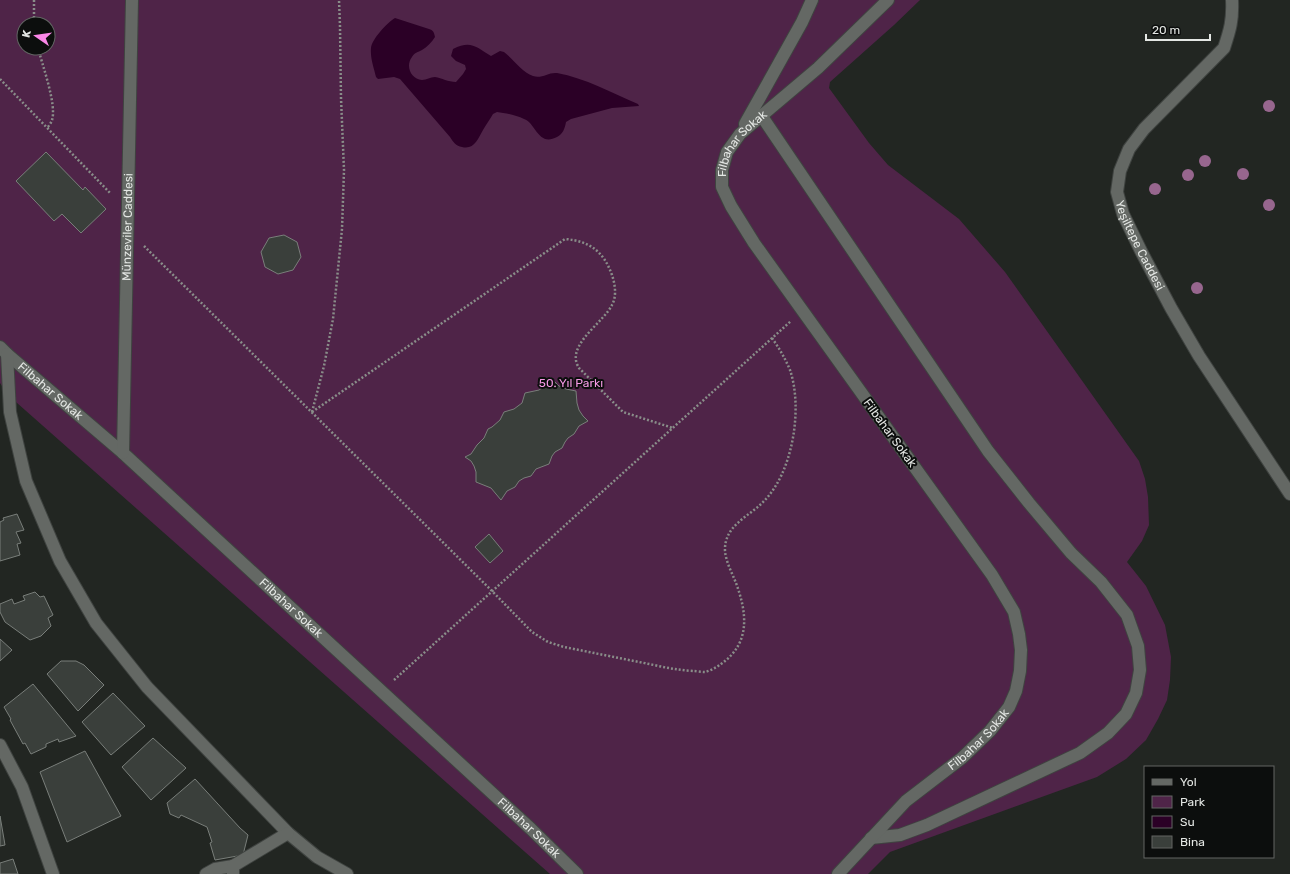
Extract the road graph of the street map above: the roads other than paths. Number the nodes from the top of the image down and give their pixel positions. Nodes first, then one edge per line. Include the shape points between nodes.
1 (132, 0) edge
2 (812, 0) edge
3 (888, 0) edge
4 (1232, 0) edge
5 (761, 115) junction
6 (740, 134) junction
7 (3, 350) edge
8 (123, 453) junction
9 (1290, 494) edge
10 (0, 745) edge
11 (288, 833) junction
12 (871, 838) junction
13 (233, 870) edge
14 (53, 874) edge
15 (206, 874) edge
16 (347, 874) edge
17 (578, 874) edge
18 (838, 874) edge

1 - 8 street, Münzeviler Caddesi
2 - 6 street
3 - 5 street, Filbahar Sokak via 818,68
4 - 9 street, Yeşiltepe Caddesi via 1233,16 1224,48 1144,129 1129,149 1120,171 1117,192 1123,214 1171,308 1199,356
5 - 6 street, Filbahar Sokak
5 - 12 street via 988,451 1071,553 1101,582 1127,615 1138,646 1140,670 1136,694 1126,714 1108,733 1080,754 927,825 900,835
6 - 12 street, Filbahar Sokak via 727,152 722,170 722,187 731,206 754,243 992,575 1014,612 1019,634 1020,671 1016,691 1009,707 990,731 962,758 906,801
7 - 8 street, Filbahar Sokak
7 - 11 street via 10,412 26,481 60,561 96,623 147,687
8 - 17 street, Filbahar Sokak
10 - 14 street via 22,787
11 - 13 street
11 - 16 street via 317,857
12 - 18 street, Filbahar Sokak
13 - 15 street via 215,869

